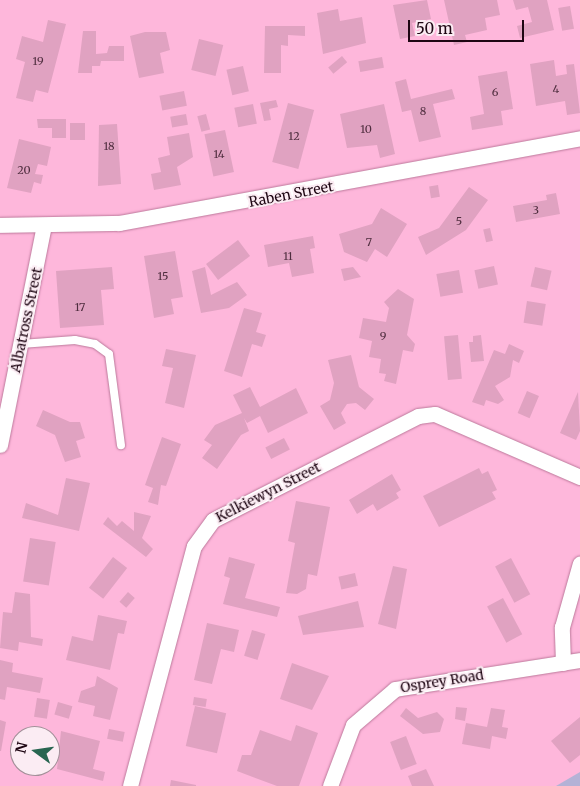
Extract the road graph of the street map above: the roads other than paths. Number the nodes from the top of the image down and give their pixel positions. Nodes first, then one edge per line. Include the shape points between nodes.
1 (580, 138) edge
2 (0, 225) edge
3 (44, 225) junction
4 (21, 344) junction
5 (0, 444) edge
6 (121, 445) dead end
7 (580, 477) edge
8 (580, 563) edge
9 (580, 660) edge
10 (562, 663) junction
11 (130, 786) edge
12 (330, 786) edge

1 - 3 street, Raben Street via 226,206 119,223
2 - 3 street, Raben Street
3 - 4 street, Albatross Street
4 - 5 street, Albatross Street
4 - 6 lane via 75,340 95,344 109,354
7 - 11 street, Kelkiewyn Street via 435,414 418,416 213,520 194,546
8 - 10 street via 562,627
9 - 10 street, Osprey Road
10 - 12 street, Osprey Road via 394,689 353,725

